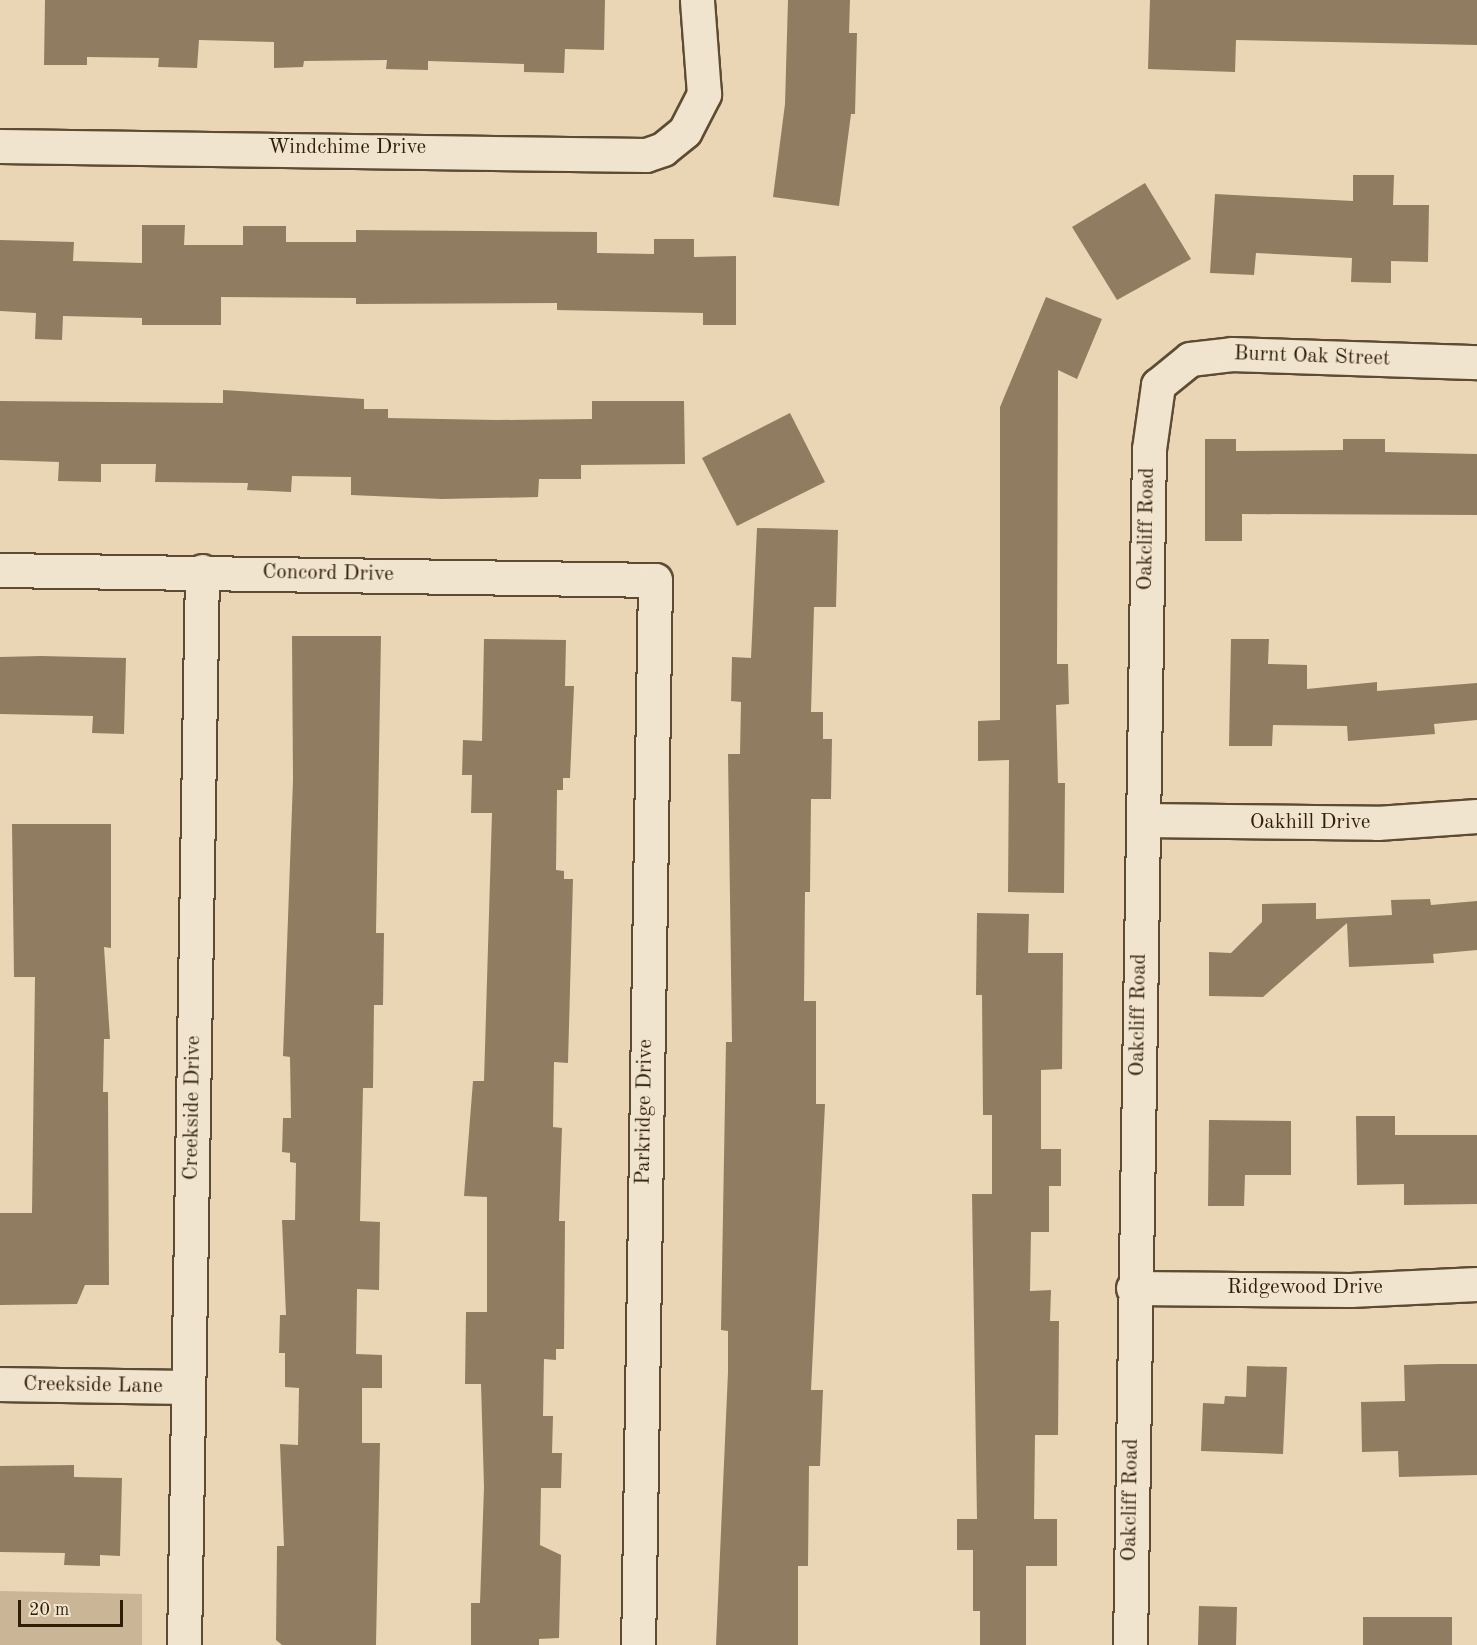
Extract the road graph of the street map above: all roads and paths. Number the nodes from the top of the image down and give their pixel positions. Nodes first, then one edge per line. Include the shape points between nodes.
1 (697, 0) edge
2 (0, 146) edge
3 (1477, 362) edge
4 (1158, 385) joint
5 (0, 570) edge
6 (201, 571) junction
7 (655, 580) joint
8 (1477, 816) edge
9 (1143, 820) junction
10 (1477, 1284) edge
11 (1133, 1288) junction
12 (0, 1384) edge
13 (186, 1388) junction
14 (184, 1645) edge
15 (638, 1645) edge
16 (1130, 1645) edge

1 - 2 street, Windchime Drive via 704,94 685,130 663,149 625,157 556,150
3 - 4 street, Burnt Oak Street via 1232,354 1190,359
4 - 9 street, Oakcliff Road via 1149,449
5 - 6 street, Concord Drive
6 - 7 street, Concord Drive
6 - 13 street, Creekside Drive
7 - 15 street, Parkridge Drive
8 - 9 street, Oakhill Drive via 1377,823
9 - 11 street, Oakcliff Road
10 - 11 street, Ridgewood Drive via 1350,1290
11 - 16 street, Oakcliff Road
12 - 13 street, Creekside Lane
13 - 14 street, Creekside Drive

